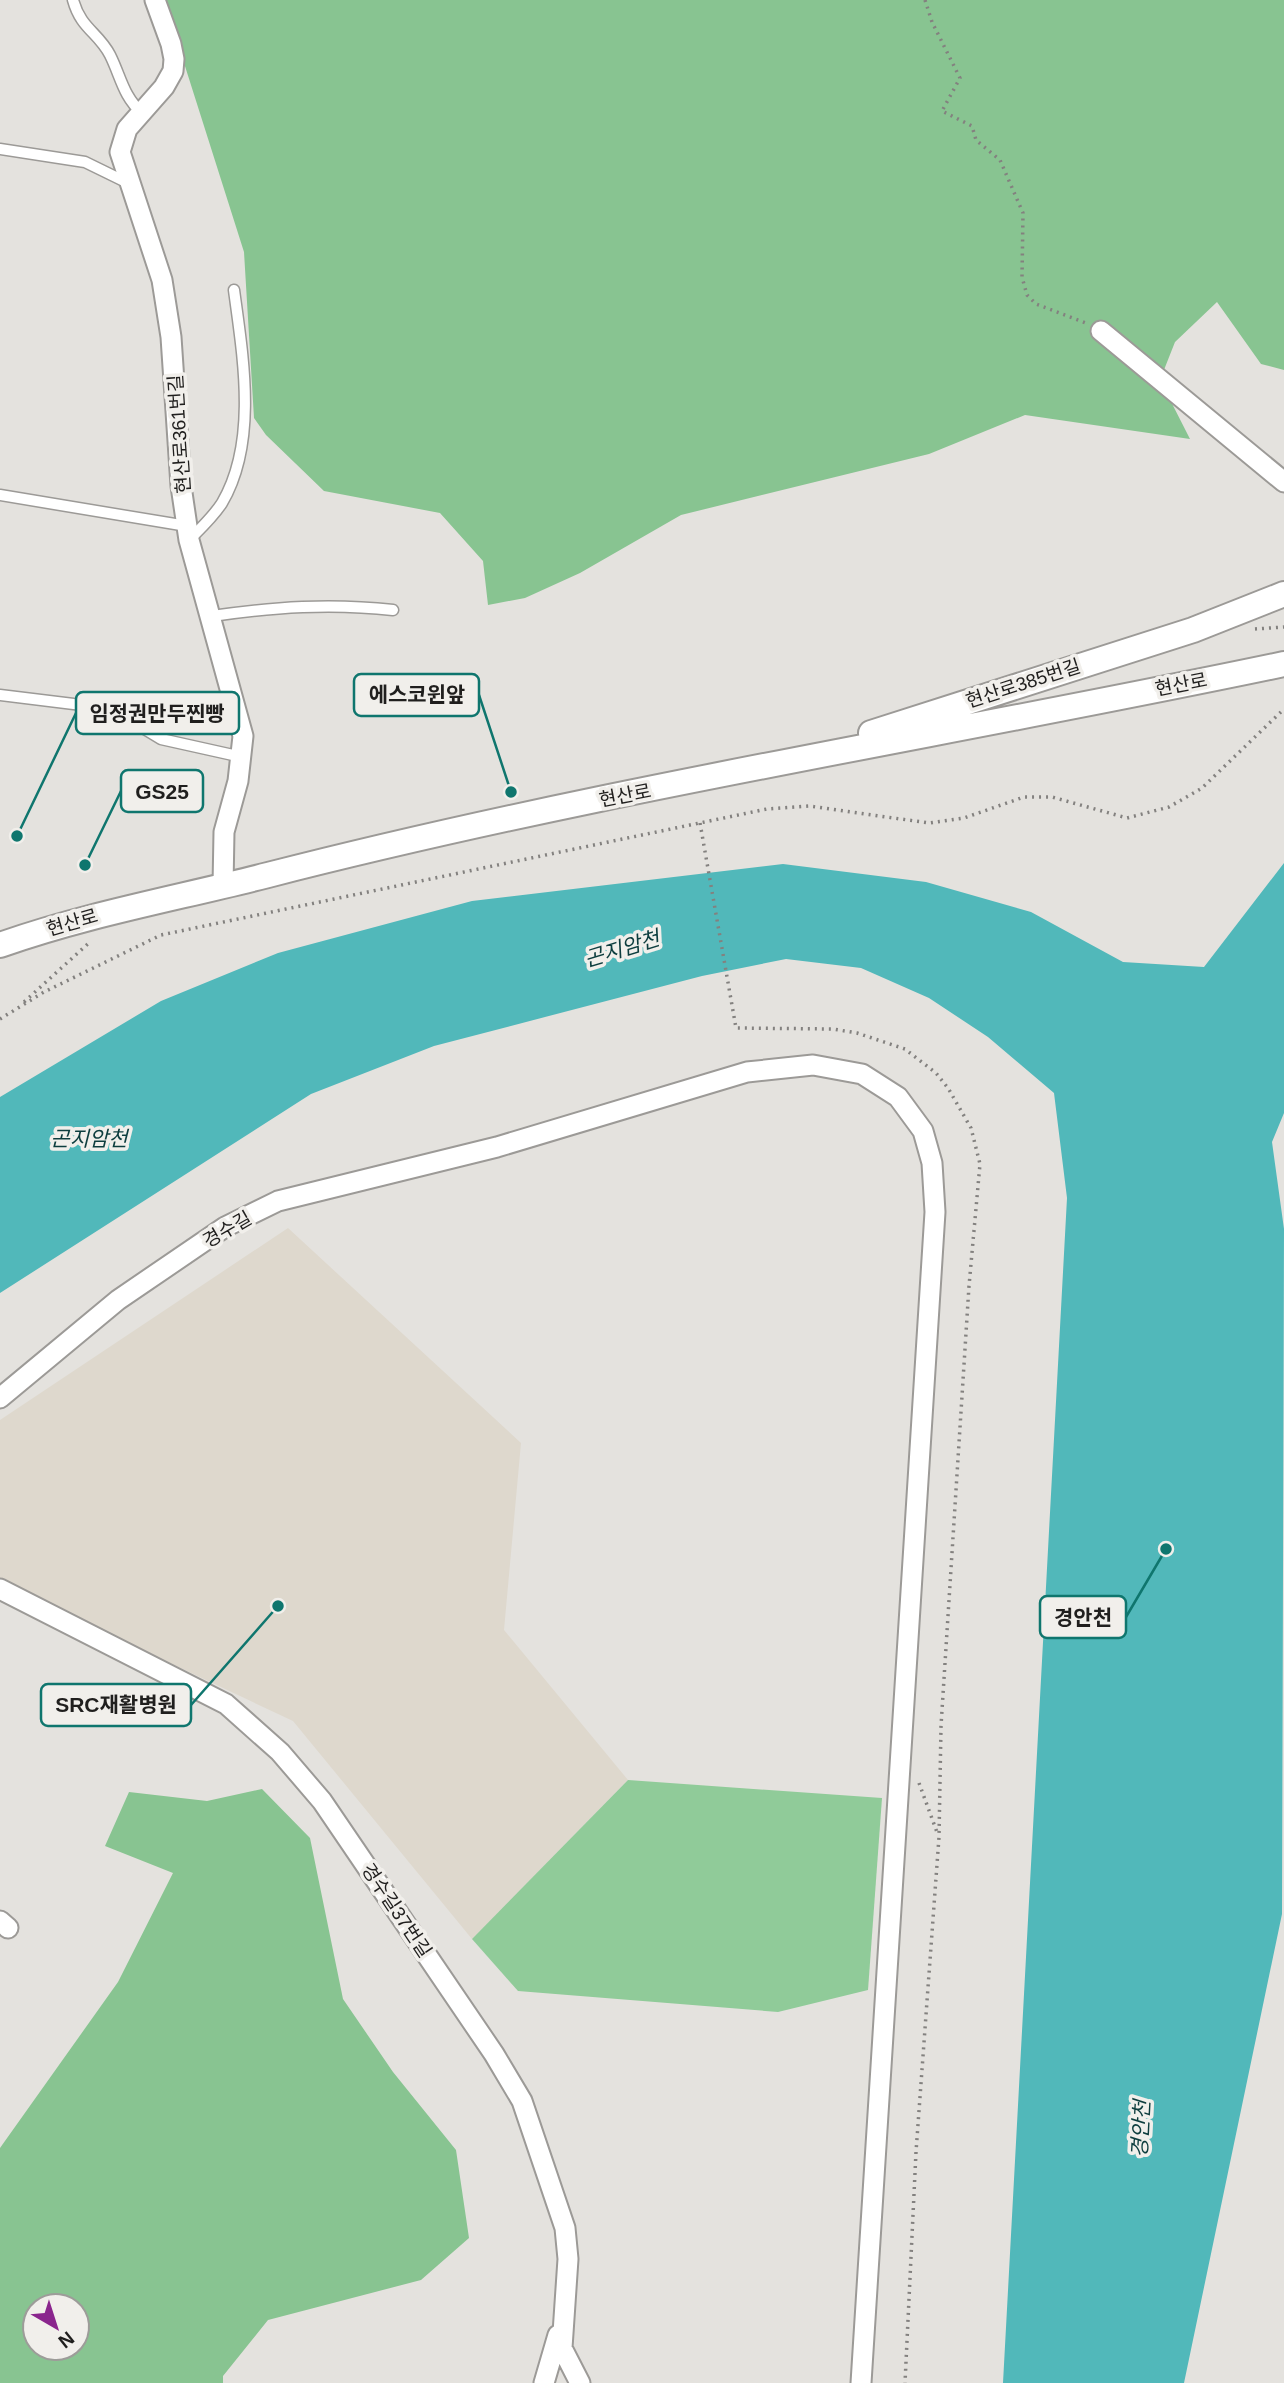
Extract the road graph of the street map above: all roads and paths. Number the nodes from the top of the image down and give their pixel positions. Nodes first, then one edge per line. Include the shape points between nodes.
1 (73, 0) edge
2 (155, 0) edge
3 (925, 0) edge
4 (142, 114) junction
5 (0, 149) edge
6 (129, 183) junction
7 (234, 290) dead end
8 (1101, 331) joint
9 (1284, 482) edge
10 (0, 495) edge
11 (188, 533) junction
12 (1284, 594) edge
13 (393, 610) dead end
14 (212, 616) junction
15 (1284, 664) edge
16 (0, 695) edge
17 (1284, 709) edge
18 (243, 757) junction
19 (760, 768) junction
20 (700, 823) junction
21 (223, 886) junction
22 (98, 936) dead end
23 (0, 945) edge
24 (17, 1009) junction
25 (734, 1017) dead end
26 (0, 1020) edge
27 (980, 1164) dead end
28 (0, 1398) edge
29 (0, 1589) edge
30 (901, 1754) junction
31 (939, 1837) junction
32 (561, 2324) junction
33 (544, 2383) edge
34 (580, 2383) edge
35 (861, 2383) edge
36 (905, 2383) edge

1 - 4 lane via 78,18 110,54 128,101
2 - 4 street, 현산로361번길 via 174,58 173,71
3 - 8 path via 960,78 942,111 972,126 976,140 1000,160 1023,213 1022,277 1027,295 1036,304 1077,317
4 - 6 street, 현산로361번길 via 127,129 120,152
5 - 6 lane via 85,162
6 - 11 street, 현산로361번길 via 151,239 164,292
7 - 11 lane via 244,368 240,447 222,503
8 - 9 street
10 - 11 lane
11 - 14 street, 현산로361번길
12 - 19 street, 현산로385번길 via 1193,630
13 - 14 lane via 323,604
14 - 18 street, 현산로361번길 via 238,712
15 - 19 street, 현산로
16 - 18 lane via 98,707 118,713 161,739
17 - 20 path via 1202,788 1169,807 1127,818 1052,797 1024,797 964,818 929,823 808,806
18 - 21 street, 현산로361번길 via 224,832
19 - 21 street, 현산로 via 427,834
20 - 24 path via 161,935
20 - 25 path
21 - 23 street, 현산로 via 124,908
22 - 24 path
24 - 26 path
27 - 31 path via 940,1726
28 - 30 street, 경수길 via 118,1300 225,1227 289,1198 497,1147 747,1072 813,1065 862,1074 898,1097 923,1131 932,1163 935,1212
29 - 32 street, 경수길37번길 via 226,1703 281,1752 322,1801 522,2101 565,2228 567,2282
30 - 31 path via 914,1772
30 - 35 street, 경수길
31 - 36 path
32 - 33 street
32 - 34 street, 경수길37번길 via 562,2348

